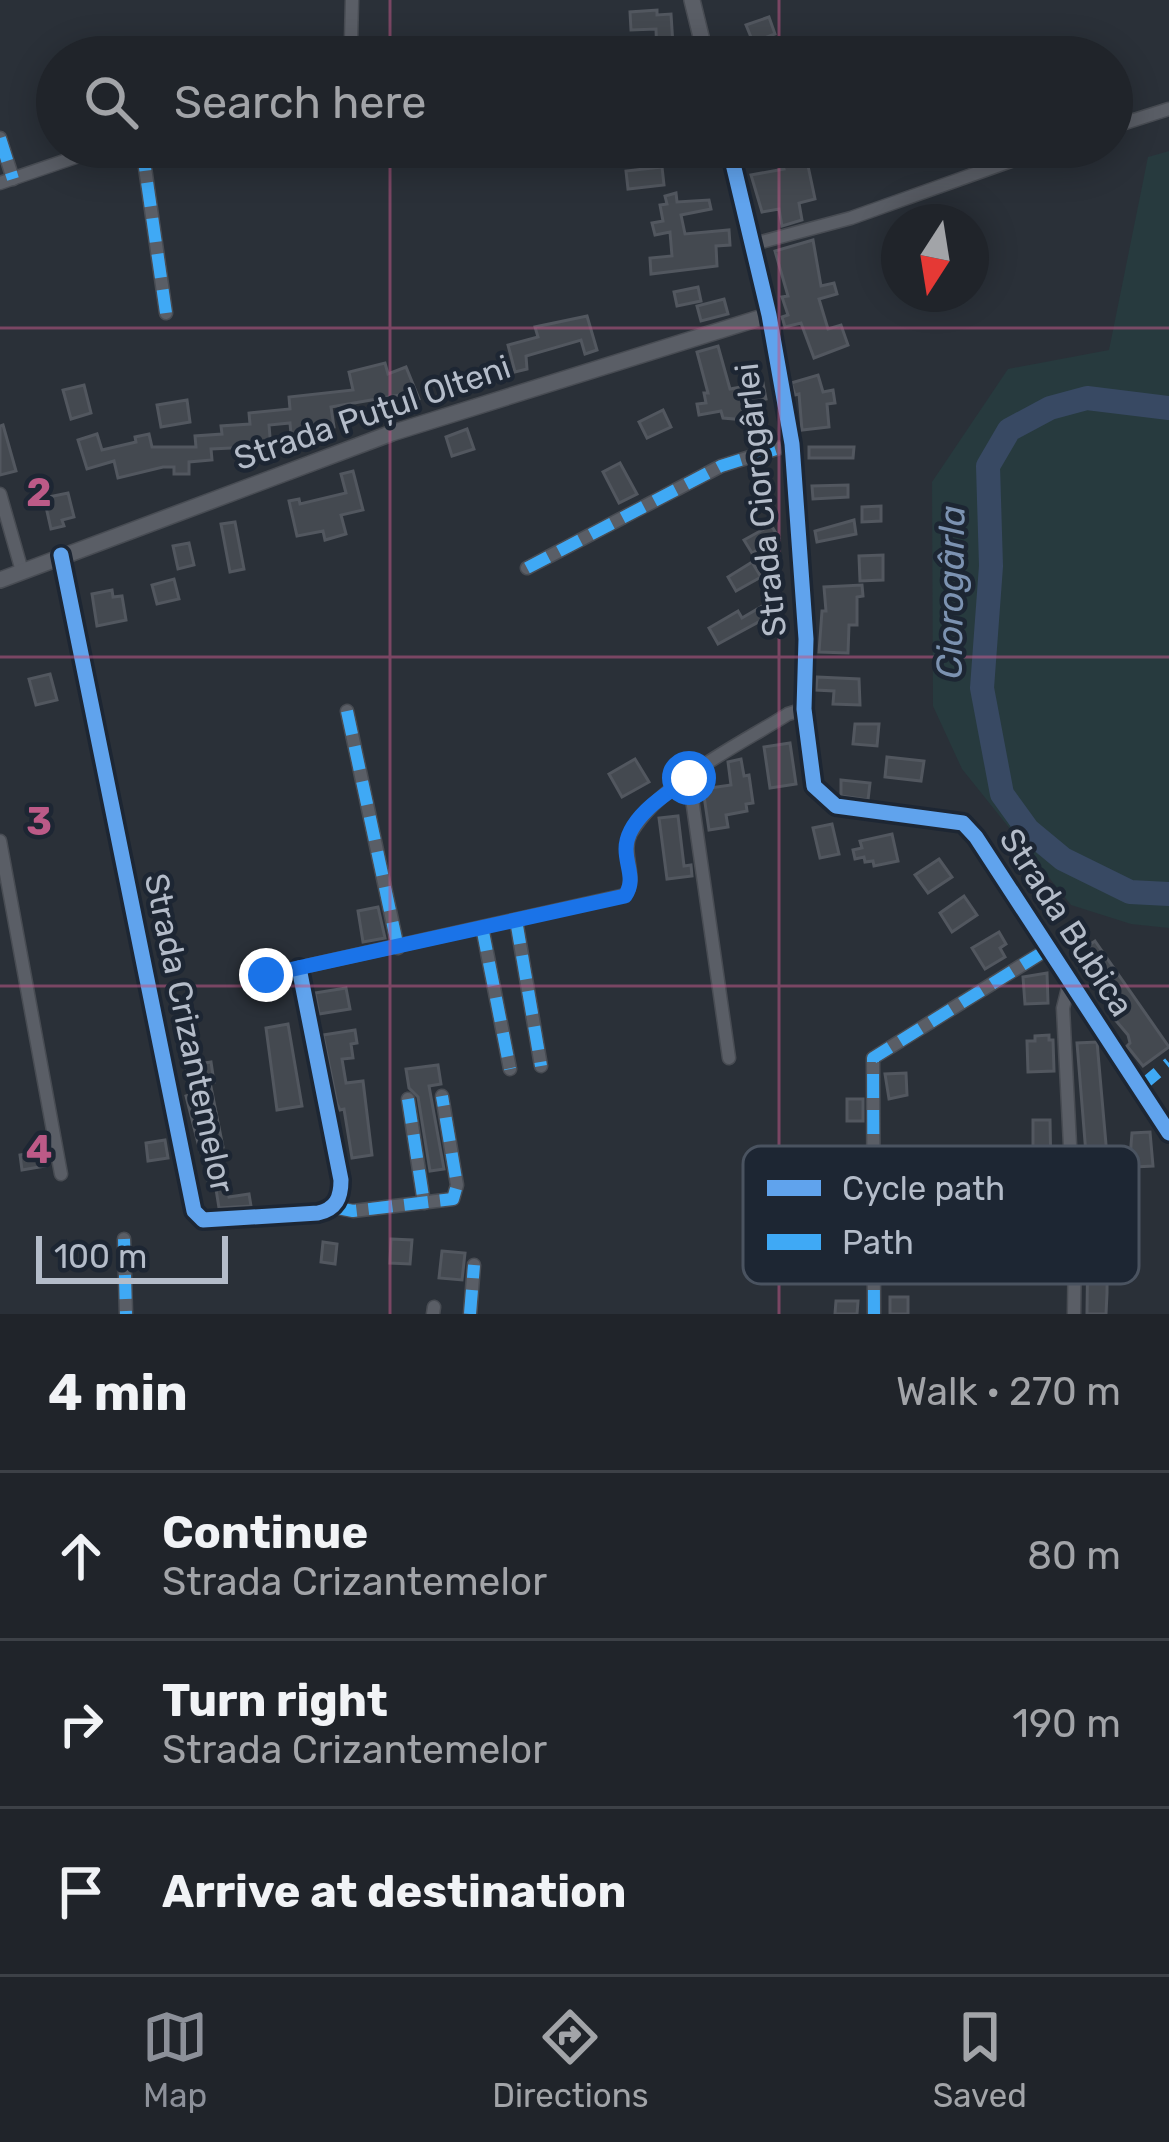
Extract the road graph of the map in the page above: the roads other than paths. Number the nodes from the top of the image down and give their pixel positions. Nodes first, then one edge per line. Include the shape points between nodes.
1 (692, 0) edge
2 (353, 3) edge
3 (351, 36) edge
4 (701, 36) edge
5 (1169, 109) edge
6 (1133, 120) edge
7 (0, 138) edge
8 (44, 168) edge
9 (145, 168) edge
10 (734, 168) edge
11 (991, 168) edge
12 (6, 181) edge
13 (754, 244) junction
14 (166, 313) dead end
15 (770, 315) junction
16 (792, 444) junction
17 (0, 494) edge
18 (61, 555) junction
19 (527, 568) dead end
20 (22, 572) junction
21 (0, 580) edge
22 (804, 709) junction
23 (347, 711) dead end
24 (689, 778) junction
25 (0, 841) edge
26 (516, 920) junction
27 (482, 928) junction
28 (398, 948) junction
29 (1048, 949) junction
30 (299, 968) junction
31 (266, 975) dead end
32 (1069, 984) junction
33 (729, 1058) dead end
34 (541, 1066) dead end
35 (510, 1069) dead end
36 (442, 1096) dead end
37 (408, 1099) dead end
38 (1169, 1133) edge
39 (873, 1146) edge
40 (1070, 1146) edge
41 (61, 1174) dead end
42 (424, 1203) junction
43 (333, 1208) junction
44 (124, 1239) dead end
45 (474, 1265) dead end
46 (874, 1284) edge
47 (1074, 1284) edge
48 (126, 1314) edge
49 (470, 1314) edge
50 (874, 1314) edge
51 (1074, 1314) edge

1 - 4 street
2 - 3 street
5 - 6 street
7 - 12 street
8 - 12 street
9 - 14 street
10 - 13 street, Strada Ciorogârlei
11 - 13 street
13 - 15 street, Strada Ciorogârlei
15 - 16 street, Strada Ciorogârlei
15 - 18 street, Strada Puțul Olteni via 392,434
16 - 19 street via 721,466
16 - 22 street, Strada Ciorogârlei
17 - 20 street
18 - 20 street, Strada Puțul Olteni
18 - 43 street, Strada Crizantemelor via 194,1211 210,1222
20 - 21 street, Strada Puțul Olteni
22 - 24 street
22 - 29 street, Strada Bubica via 810,769 825,799 852,810 962,823
23 - 28 street
24 - 26 street via 649,808 627,840 632,885 625,896
24 - 33 street
25 - 41 street
26 - 27 street
26 - 34 street
27 - 28 street
27 - 35 street
28 - 30 street
29 - 32 street, Strada Bubica
29 - 39 street via 873,1058
30 - 31 street
30 - 43 street via 341,1180
32 - 38 street, Strada Bubica
32 - 40 street via 1063,1008
36 - 42 street via 458,1194
37 - 42 street
42 - 43 street, Strada Crizantemelor
44 - 48 street
45 - 49 street
46 - 50 street
47 - 51 street

